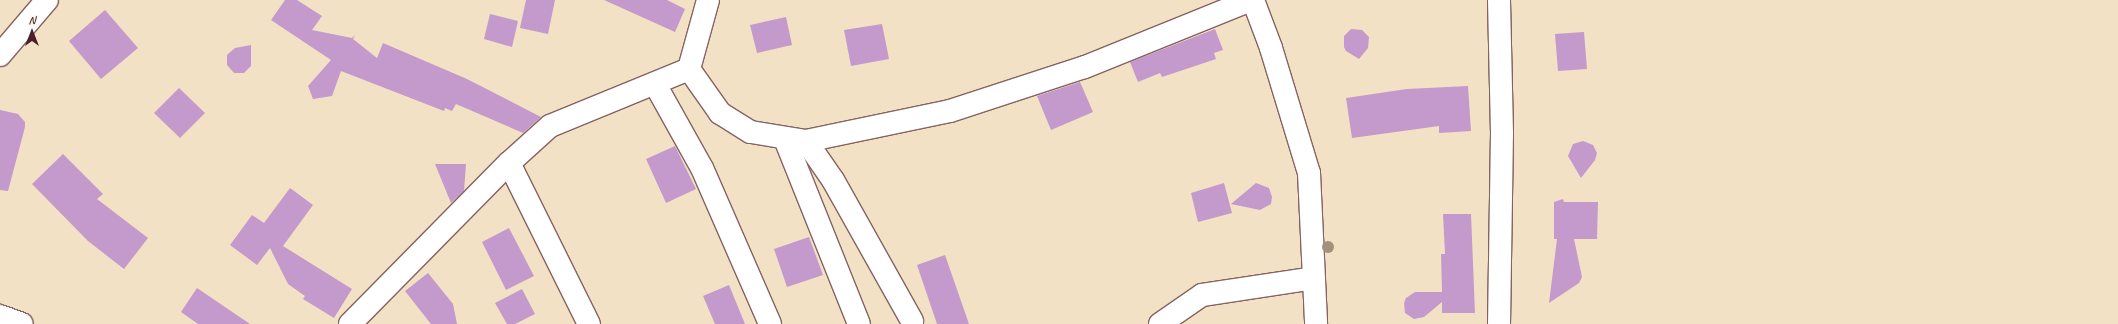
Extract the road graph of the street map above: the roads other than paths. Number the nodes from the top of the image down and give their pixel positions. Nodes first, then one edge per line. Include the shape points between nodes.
1 (47, 0) edge
2 (708, 0) edge
3 (1252, 0) edge
4 (1499, 0) edge
5 (0, 55) edge
6 (689, 69) junction
7 (655, 84) junction
8 (785, 139) junction
9 (806, 141) junction
10 (510, 162) junction
11 (1314, 278) junction
12 (0, 316) edge
13 (912, 321) dead end
14 (22, 324) edge
15 (350, 324) edge
16 (589, 324) edge
17 (770, 324) edge
18 (859, 324) edge
19 (1160, 324) edge
20 (1316, 324) edge
21 (1499, 324) edge

1 - 5 street
2 - 6 street
3 - 9 street via 1085,67 950,111
3 - 11 street via 1271,48 1309,173
4 - 21 street via 1502,133
6 - 7 street
6 - 8 street via 720,113 752,132
7 - 10 street via 550,126
7 - 17 street via 702,168
8 - 9 street
8 - 18 street
9 - 13 street via 833,180
10 - 15 street
10 - 16 street
11 - 19 street via 1202,295
11 - 20 street
12 - 14 street

